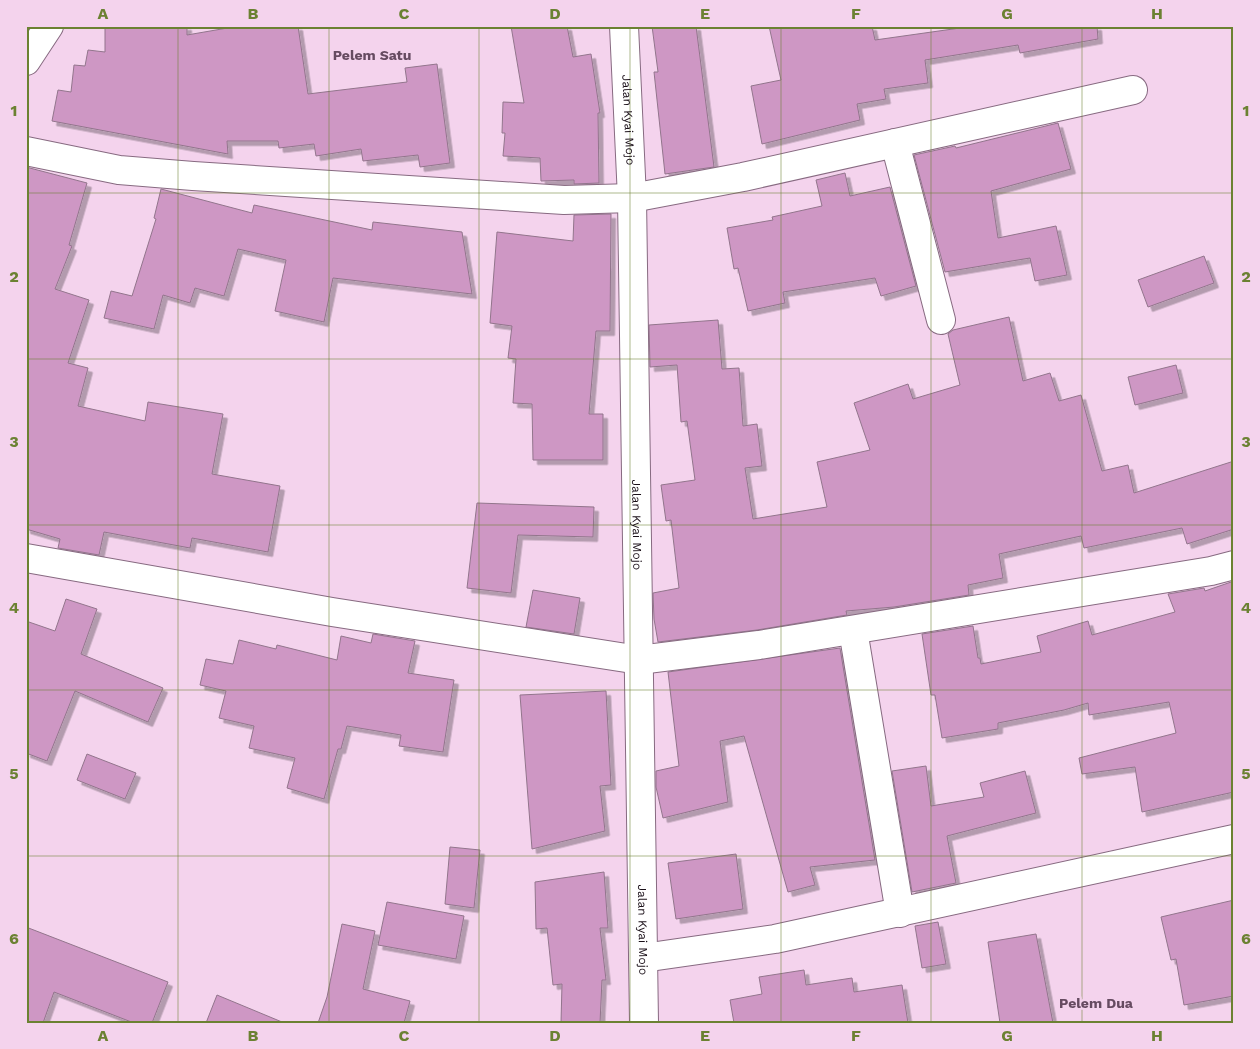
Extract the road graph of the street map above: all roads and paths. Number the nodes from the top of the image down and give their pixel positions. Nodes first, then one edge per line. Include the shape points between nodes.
1 (49, 26) edge
2 (624, 26) edge
3 (26, 61) edge
4 (1133, 90) dead end
5 (895, 143) junction
6 (26, 151) edge
7 (632, 198) junction
8 (942, 320) dead end
9 (26, 558) edge
10 (1234, 565) edge
11 (852, 630) junction
12 (639, 660) junction
13 (1234, 838) edge
14 (900, 914) junction
15 (643, 958) junction
16 (644, 1023) edge

1 - 3 street
2 - 7 street, Jalan Kyai Mojo
4 - 5 street
5 - 7 street
5 - 8 street
6 - 7 street via 119,170 193,176 564,200
7 - 12 street, Jalan Kyai Mojo
9 - 12 street via 332,612
10 - 11 street
11 - 12 street
11 - 14 street
12 - 15 street, Jalan Kyai Mojo
13 - 14 street
14 - 15 street via 775,939
15 - 16 street, Jalan Kyai Mojo

